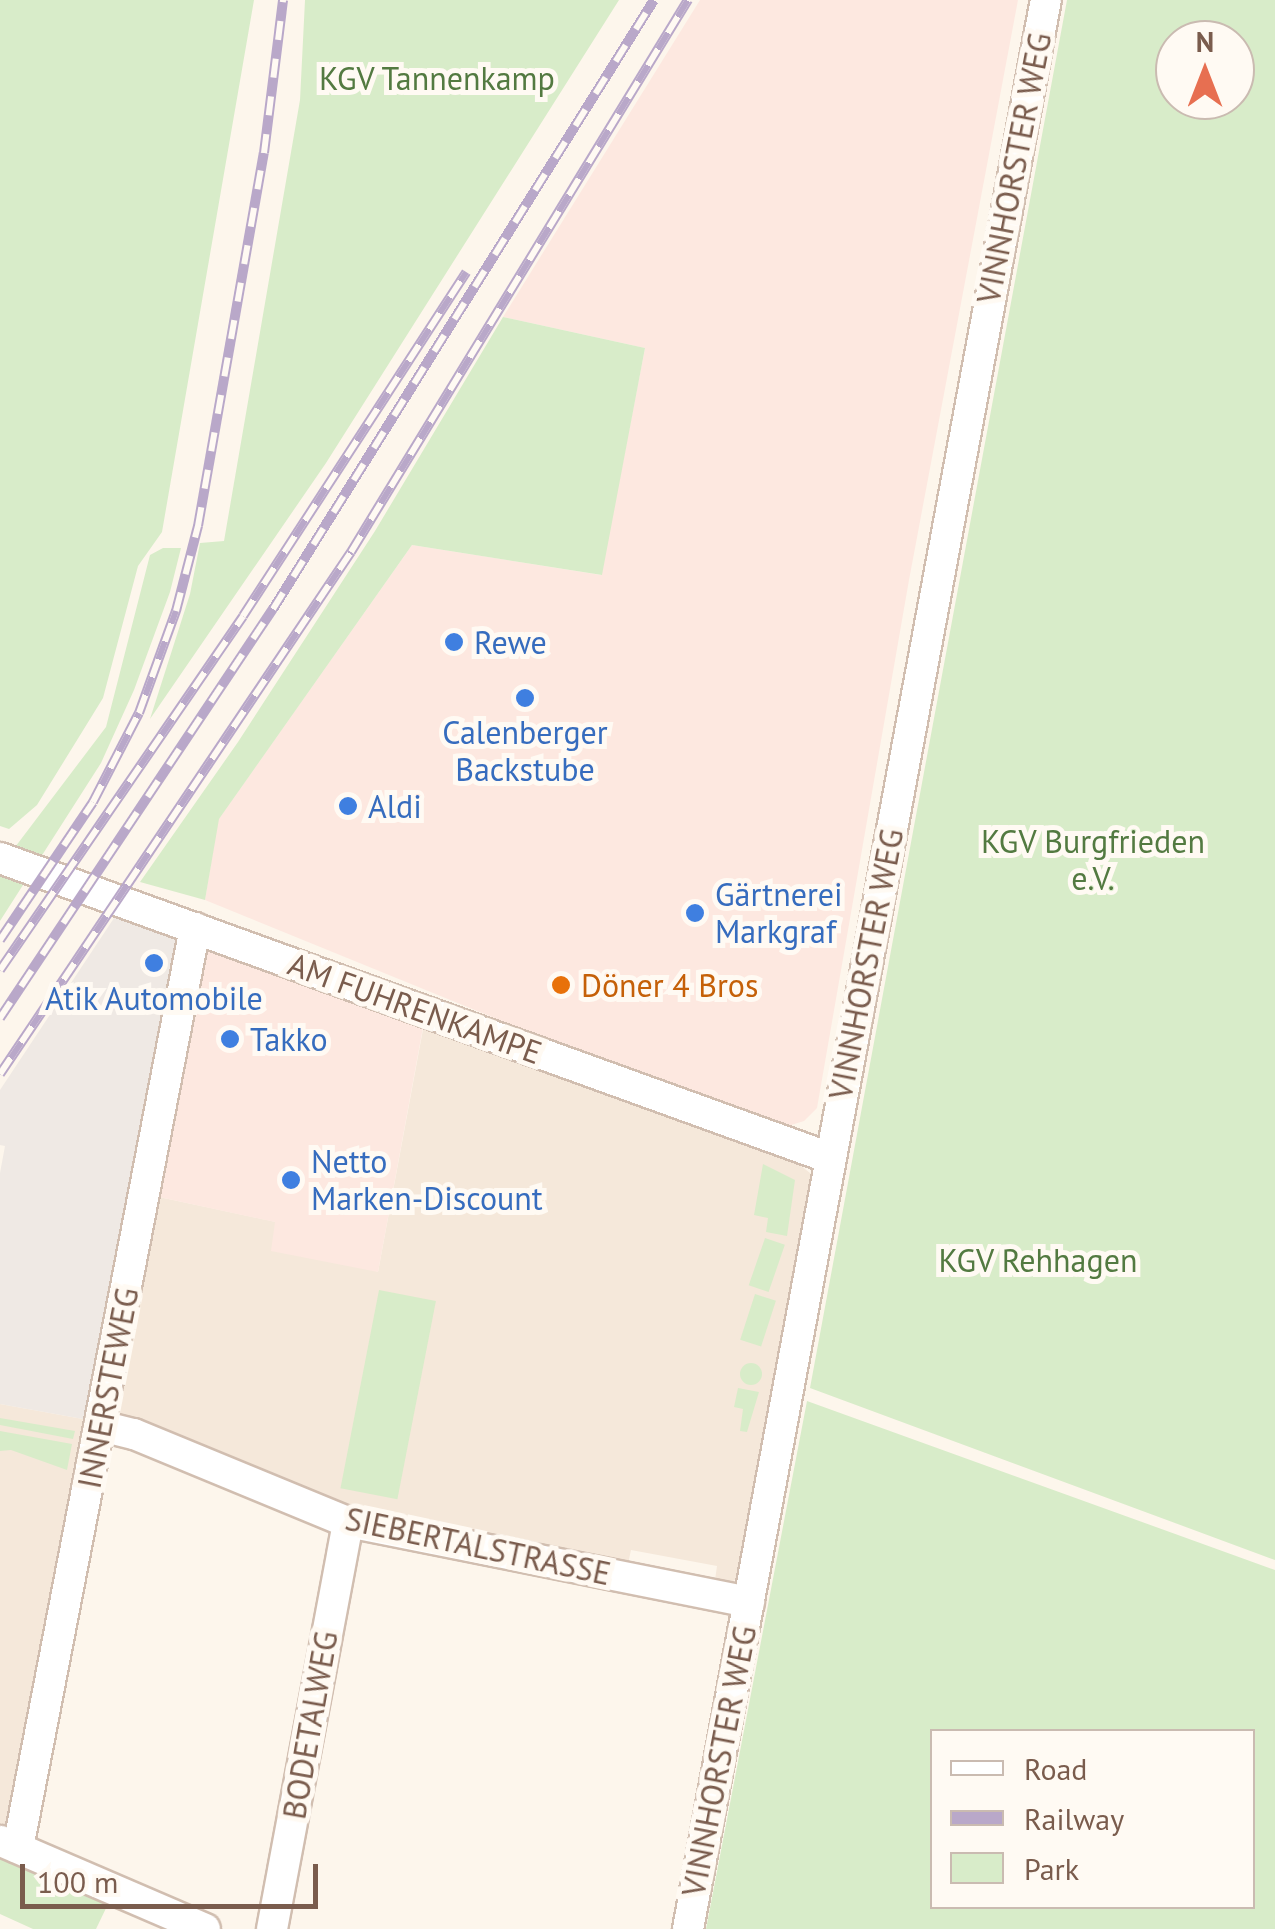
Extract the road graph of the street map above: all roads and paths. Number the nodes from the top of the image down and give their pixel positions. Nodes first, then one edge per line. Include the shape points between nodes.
1 (1046, 0) edge
2 (2, 861) edge
3 (196, 928) junction
4 (830, 1158) junction
5 (100, 1426) junction
6 (348, 1522) junction
7 (750, 1602) junction
8 (9, 1844) edge
9 (205, 1929) edge
10 (272, 1929) edge
11 (688, 1929) edge

1 - 4 street, VINNHORSTER WEG
2 - 3 street, AM FUHRENKAMPE
3 - 4 street, AM FUHRENKAMPE
3 - 5 street, INNERSTEWEG
4 - 7 street, VINNHORSTER WEG
5 - 6 street, SIEBERTALSTRASSE
5 - 8 street, INNERSTEWEG
6 - 7 street, SIEBERTALSTRASSE
6 - 10 street, BODETALWEG
7 - 11 street, VINNHORSTER WEG
8 - 9 street

